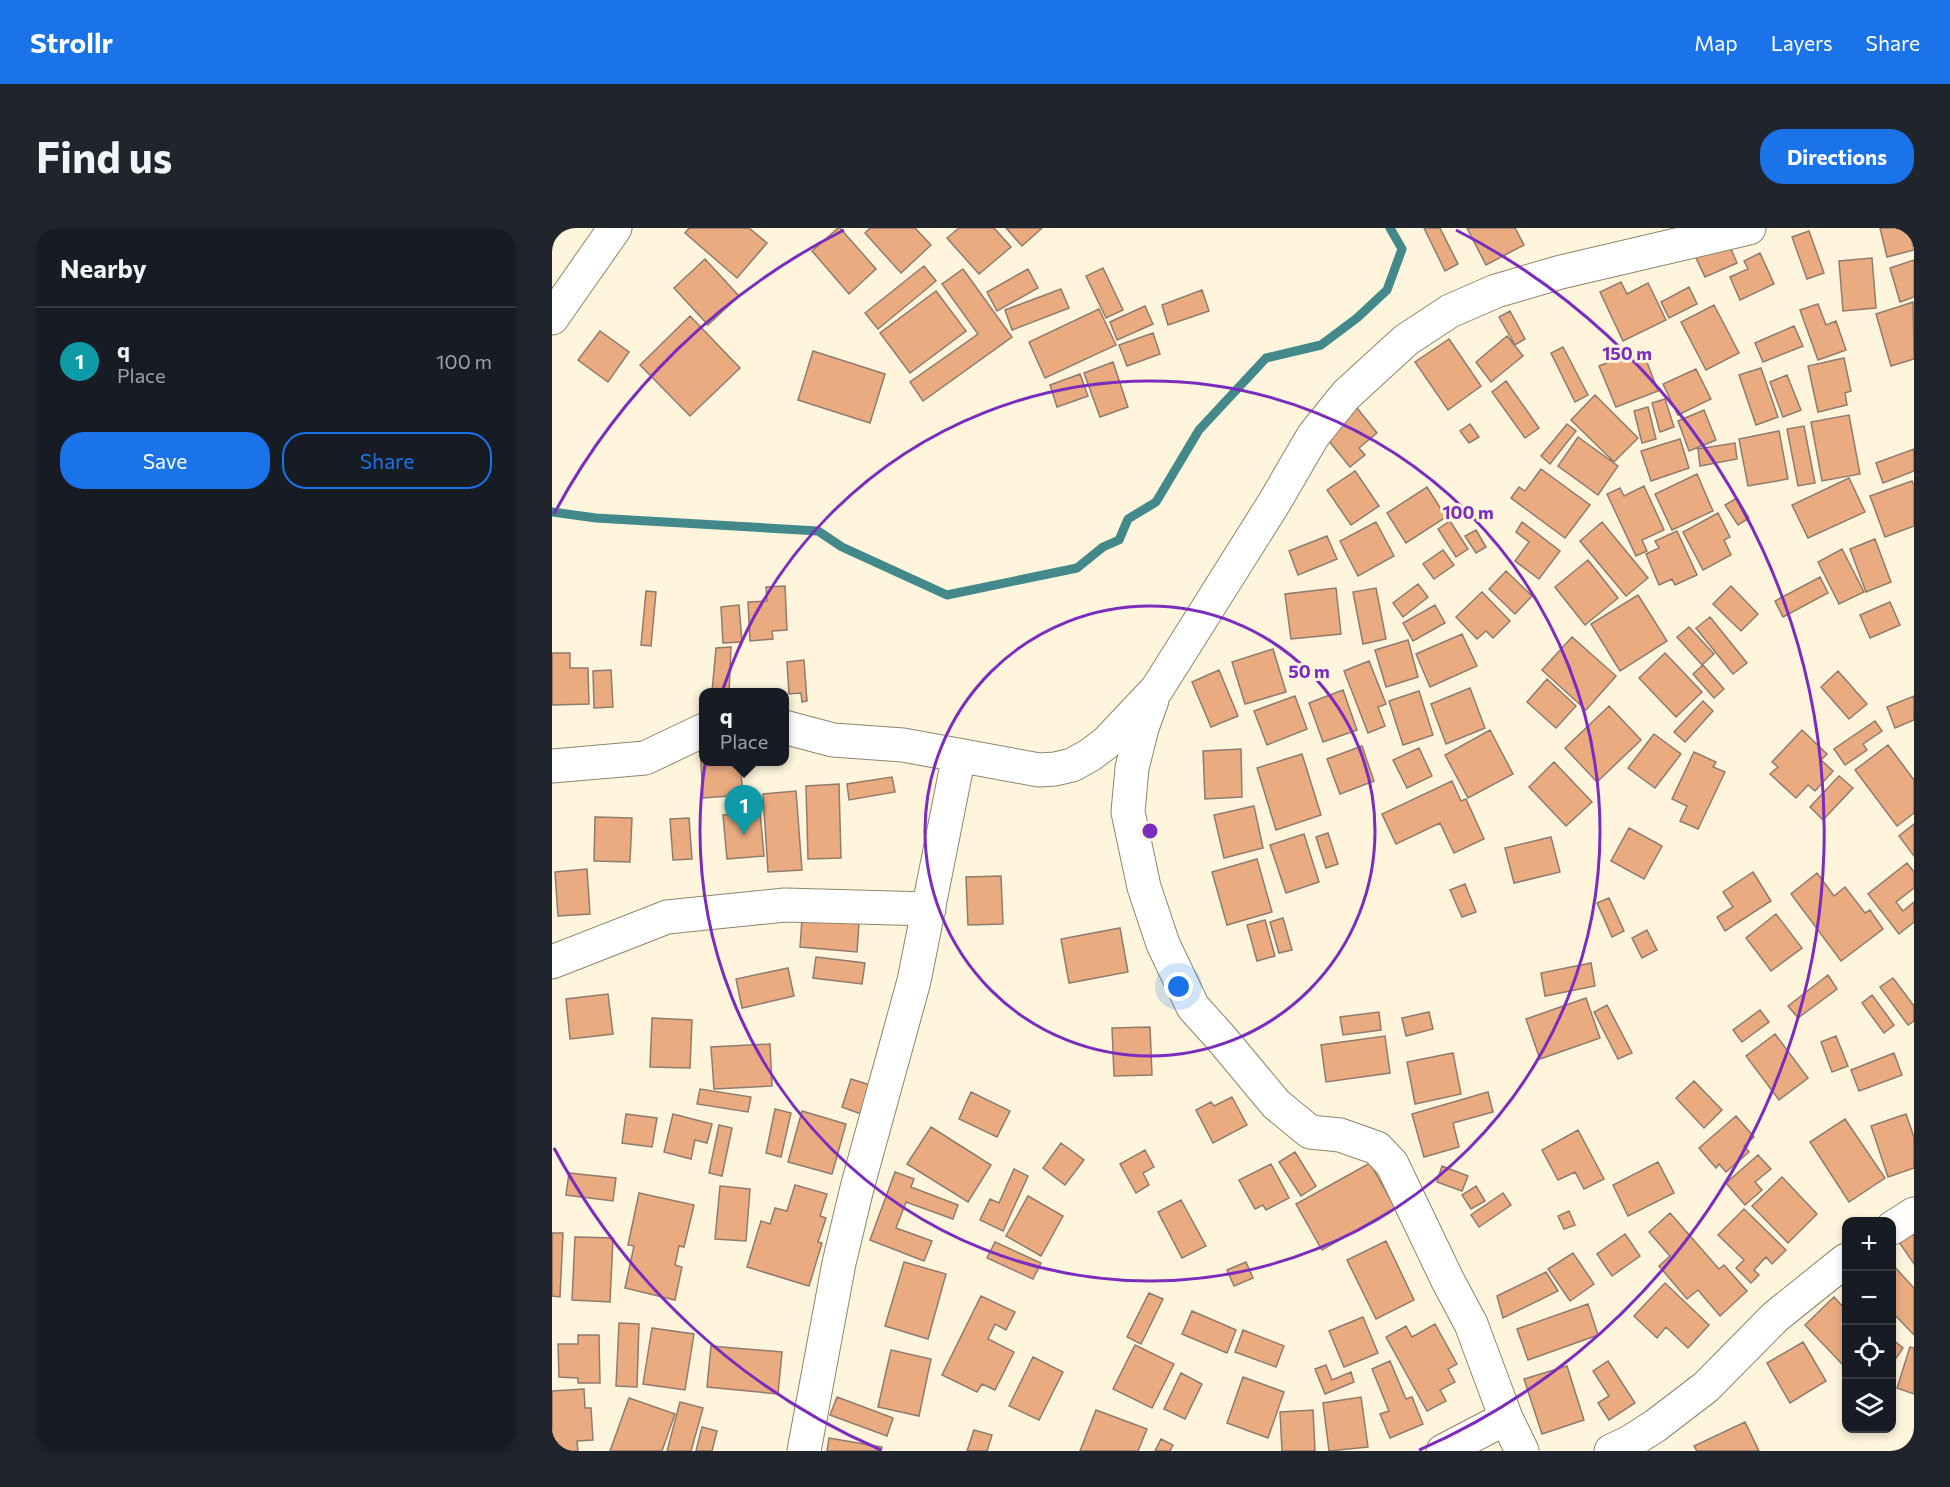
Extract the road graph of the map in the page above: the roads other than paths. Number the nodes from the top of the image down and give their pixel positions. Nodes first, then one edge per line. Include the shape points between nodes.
1 (615, 228) edge
2 (1749, 228) edge
3 (552, 318) edge
4 (1156, 689) junction
5 (789, 728) edge
6 (699, 732) edge
7 (959, 755) junction
8 (552, 766) edge
9 (929, 909) junction
10 (552, 962) edge
11 (1914, 1214) edge
12 (1896, 1225) edge
13 (1842, 1263) edge
14 (1506, 1418) junction
15 (804, 1451) edge
16 (1443, 1451) edge
17 (1522, 1451) edge
18 (1611, 1451) edge

1 - 3 street
2 - 4 street via 1496,291 1450,311 1406,340 1346,395 1313,436
4 - 7 street via 1106,743 1072,765 1039,770
4 - 14 street via 1132,768 1128,812 1144,887 1163,944 1193,1007 1276,1104 1310,1132 1340,1135 1377,1148 1392,1164 1471,1324
5 - 7 street via 832,740 903,745
6 - 8 street via 645,758
7 - 9 street
9 - 10 street via 785,905 667,916
9 - 15 street via 898,1046 839,1263
11 - 12 street
13 - 18 street via 1775,1317 1706,1387 1655,1426
14 - 16 street
14 - 17 street

